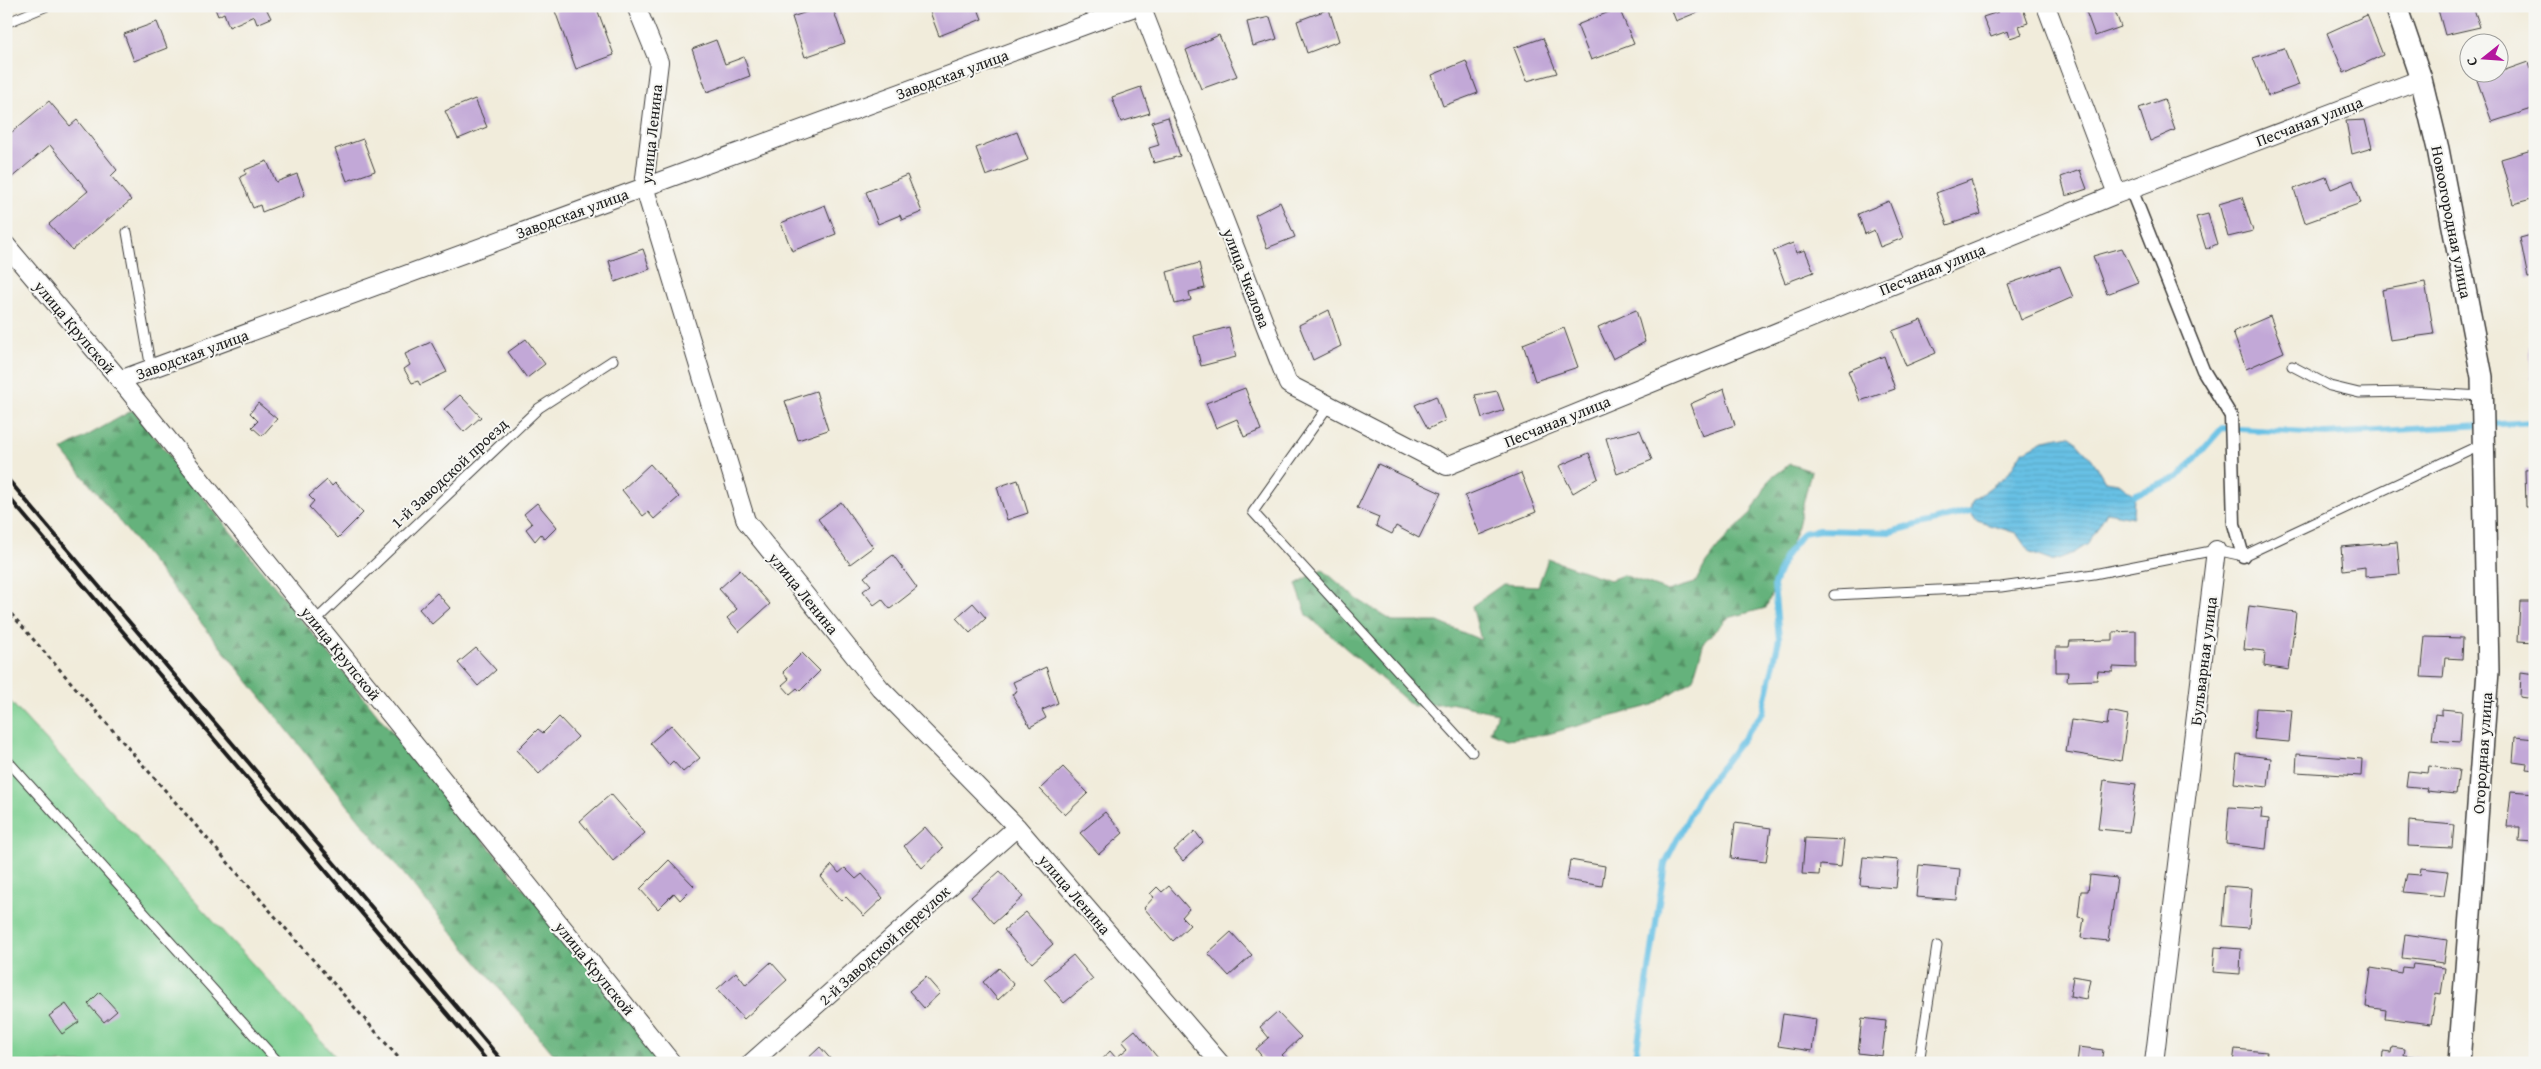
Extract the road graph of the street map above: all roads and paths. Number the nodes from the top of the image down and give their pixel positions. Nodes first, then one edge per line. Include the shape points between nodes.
1 (47, 6) edge
2 (636, 6) edge
3 (1137, 6) edge
4 (1141, 6) edge
5 (2046, 6) edge
6 (2396, 6) edge
7 (6, 24) edge
8 (2421, 79) junction
9 (644, 186) junction
10 (2124, 191) junction
11 (127, 232) dead end
12 (6, 245) edge
13 (613, 360) dead end
14 (2292, 366) dead end
15 (151, 369) junction
16 (120, 380) junction
17 (2483, 396) junction
18 (1329, 405) junction
19 (2484, 443) junction
20 (1447, 466) joint
21 (2216, 550) junction
22 (2243, 556) junction
23 (1834, 595) dead end
24 (6, 608) edge
25 (315, 621) junction
26 (1472, 752) dead end
27 (6, 759) edge
28 (1017, 827) junction
29 (1937, 946) dead end
30 (278, 1062) edge
31 (403, 1063) edge
32 (672, 1063) edge
33 (750, 1063) edge
34 (1220, 1063) edge
35 (1919, 1063) edge
36 (2154, 1063) edge
37 (2459, 1063) edge

1 - 7 lane
2 - 9 street, улица Ленина via 659,62
3 - 9 street, Заводская улица
4 - 18 street, улица Чкалова via 1288,384
5 - 10 street
6 - 8 street, Новоогородная улица
8 - 10 street, Песчаная улица
8 - 17 street, Новоогородная улица via 2440,158
9 - 15 street, Заводская улица
9 - 28 street, улица Ленина via 746,521 880,688
10 - 20 street, Песчаная улица
10 - 22 street via 2203,370 2231,416 2234,524
11 - 15 lane
12 - 16 street, улица Крупской
13 - 25 lane, 1-й Заводской проезд via 539,408
14 - 17 lane via 2330,386 2359,393
15 - 16 street, Заводская улица
16 - 25 street, улица Крупской
17 - 19 street, Новоогородная улица
18 - 20 street, улица Чкалова
18 - 26 lane via 1253,512
19 - 22 lane
19 - 37 street, Огородная улица via 2488,671
21 - 22 lane
21 - 23 lane via 2094,574 2001,587
21 - 36 street, Бульварная улица
24 - 31 path
25 - 32 street, улица Крупской
27 - 30 lane
28 - 33 street, 2-й Заводской переулок
28 - 34 street, улица Ленина
29 - 35 lane

